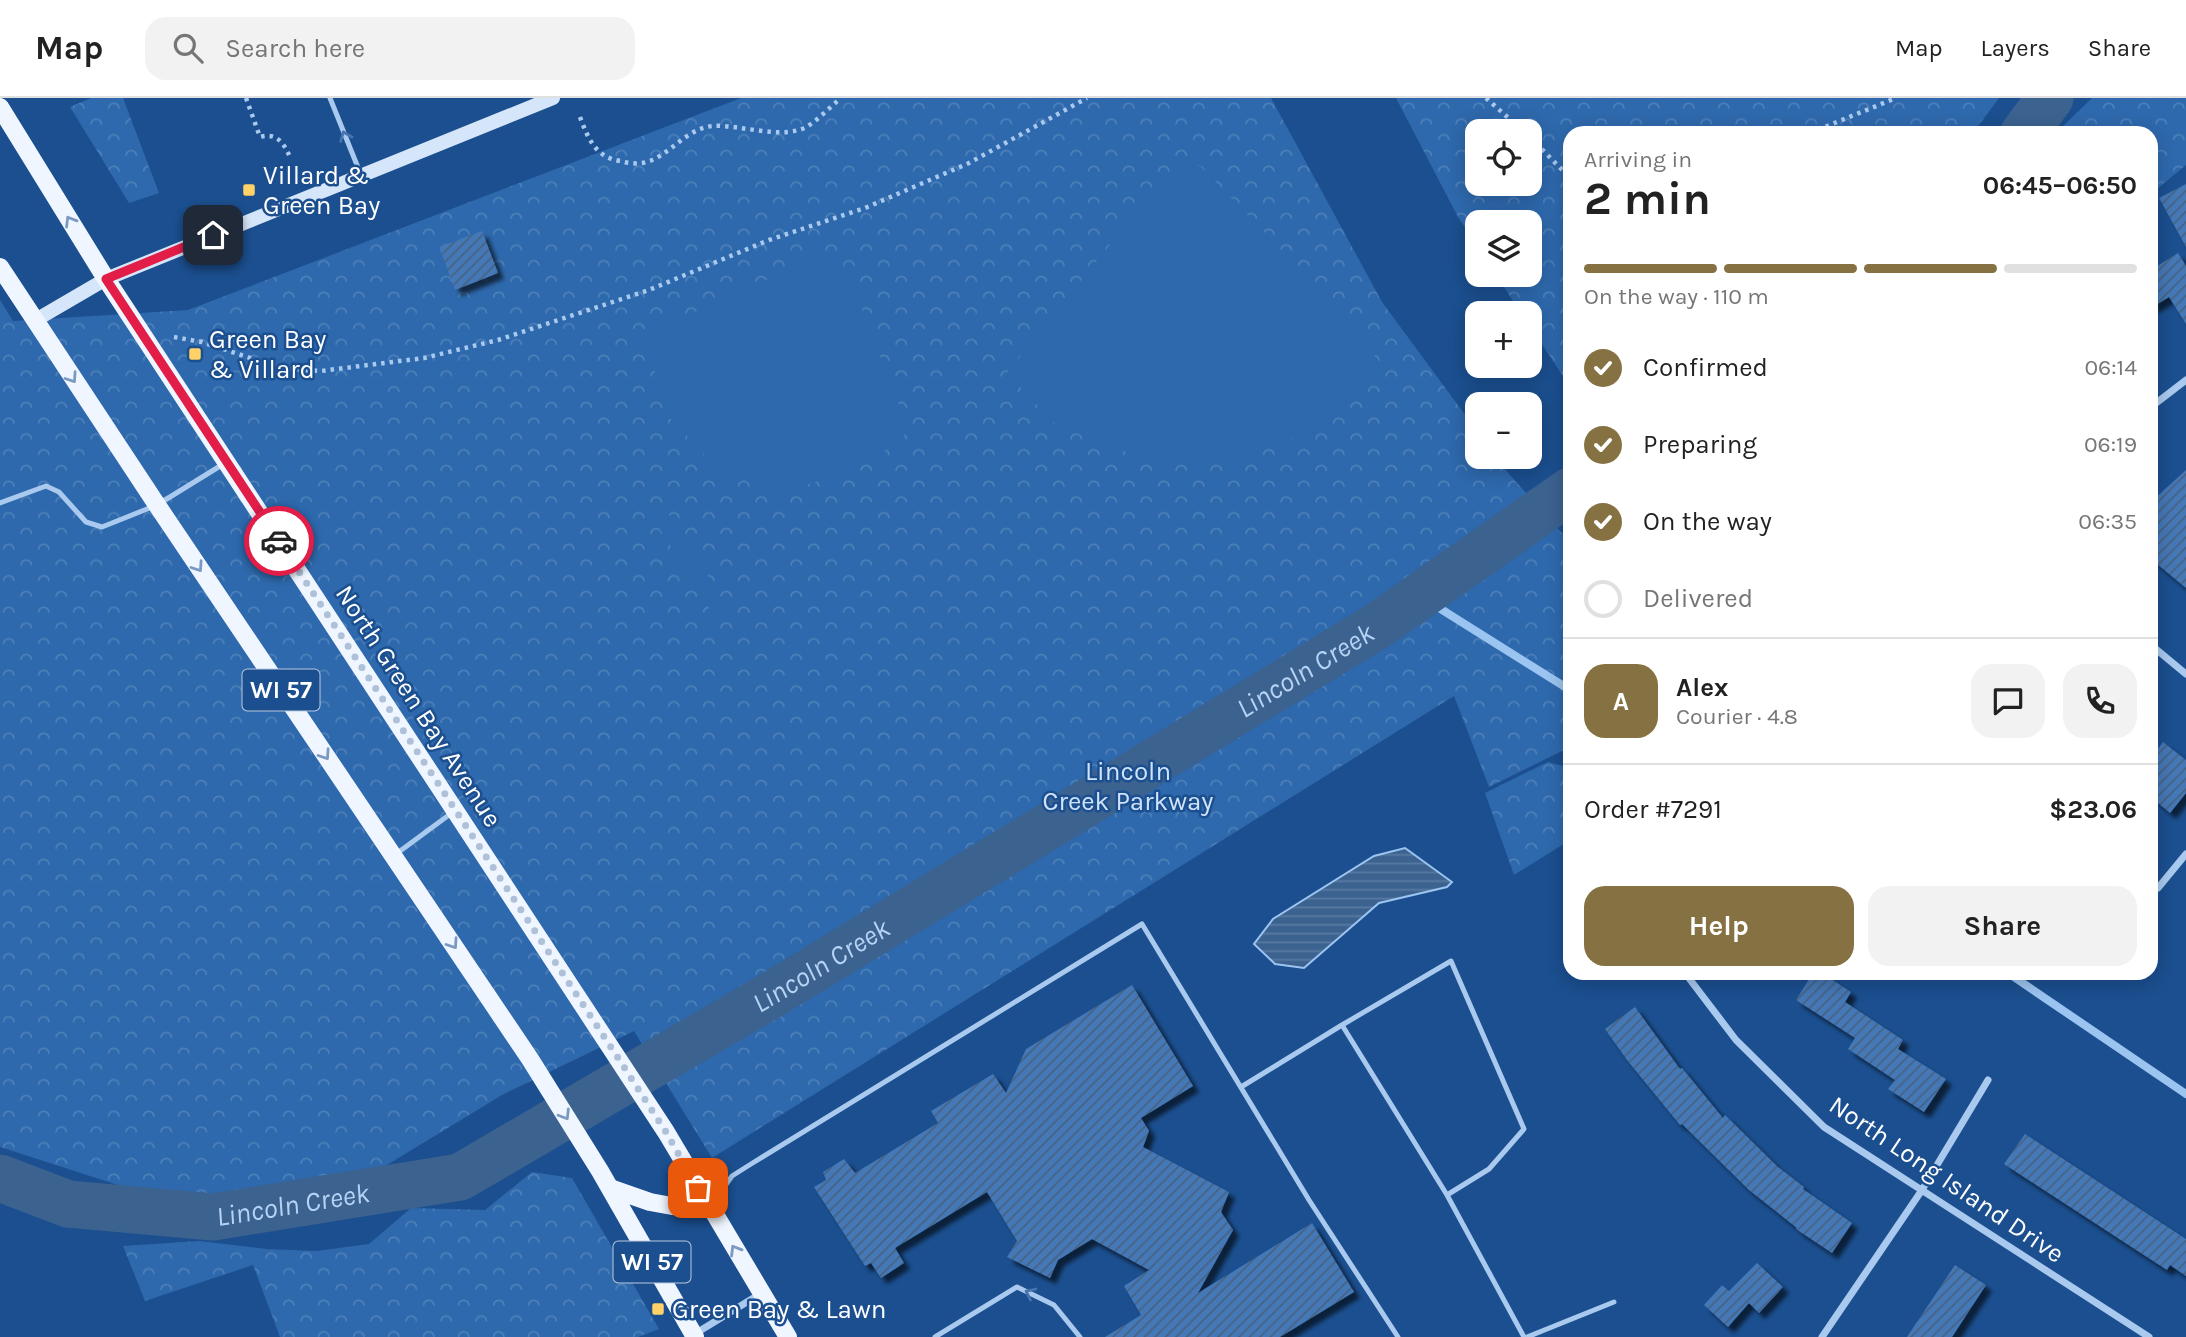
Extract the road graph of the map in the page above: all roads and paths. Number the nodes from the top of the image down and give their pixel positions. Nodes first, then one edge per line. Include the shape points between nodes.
1 (246, 98) edge
2 (330, 98) edge
3 (553, 98) edge
4 (841, 98) edge
5 (1087, 98) edge
6 (1486, 98) edge
7 (1896, 98) edge
8 (535, 101) edge
9 (0, 107) edge
10 (580, 117) dead end
11 (1510, 119) edge
12 (1823, 126) edge
13 (1542, 149) edge
14 (290, 159) dead end
15 (1563, 171) edge
16 (361, 175) junction
17 (0, 267) edge
18 (106, 279) junction
19 (34, 321) junction
20 (174, 337) dead end
21 (2186, 380) edge
22 (2158, 402) edge
23 (227, 462) junction
24 (0, 503) edge
25 (157, 505) junction
26 (2158, 651) edge
27 (2186, 674) edge
28 (456, 810) junction
29 (2186, 854) edge
30 (393, 856) junction
31 (2158, 888) dead end
32 (1690, 980) edge
33 (1342, 1025) junction
34 (1988, 1080) dead end
35 (1241, 1087) junction
36 (610, 1188) junction
37 (1922, 1190) junction
38 (1447, 1195) junction
39 (709, 1207) junction
40 (761, 1293) junction
41 (1614, 1302) dead end
42 (693, 1336) edge
43 (788, 1337) edge
44 (934, 1337) edge
45 (1080, 1337) edge
46 (1398, 1337) edge
47 (1526, 1337) edge
48 (1822, 1337) edge
49 (2149, 1337) edge

1 - 14 path via 260,137 277,137
16 -> 2 lane
3 - 8 street
4 - 10 path via 798,130 712,126 644,163 609,158 587,138
5 - 20 path via 969,163 865,208 769,240 649,290 498,340 424,358 321,371 283,369
6 - 11 path
7 - 12 path
8 - 16 street
18 -> 9 main road, North Green Bay Avenue / WI 57
13 - 15 path
16 - 18 street
17 - 19 main road, WI 57
18 - 19 street
18 - 23 main road, North Green Bay Avenue / WI 57
19 -> 25 main road, WI 57
21 - 22 street
23 - 25 lane
23 - 28 main road, North Green Bay Avenue / WI 57
24 - 25 lane via 46,486 59,492 86,523 102,527
25 -> 30 main road, WI 57
26 - 27 street
28 - 30 lane
28 - 39 main road, North Green Bay Avenue / WI 57 via 666,1132
29 - 31 street
30 -> 36 main road, WI 57 via 530,1059
32 - 37 street, North Long Island Drive via 1736,1040 1824,1127
33 - 35 lane
33 - 38 lane
33 - 38 lane via 1451,961 1524,1129 1489,1169
34 - 37 street
35 - 39 lane via 1142,924 732,1176
35 - 46 lane
36 - 39 main road via 672,1206
36 - 42 main road, WI 57
37 - 48 street
37 - 49 street, North Long Island Drive
38 - 47 lane
40 -> 39 main road, North Green Bay Avenue / WI 57
40 - 42 street
40 - 43 main road, North Green Bay Avenue / WI 57
41 - 47 lane
45 -> 44 lane via 1054,1305 1017,1286

